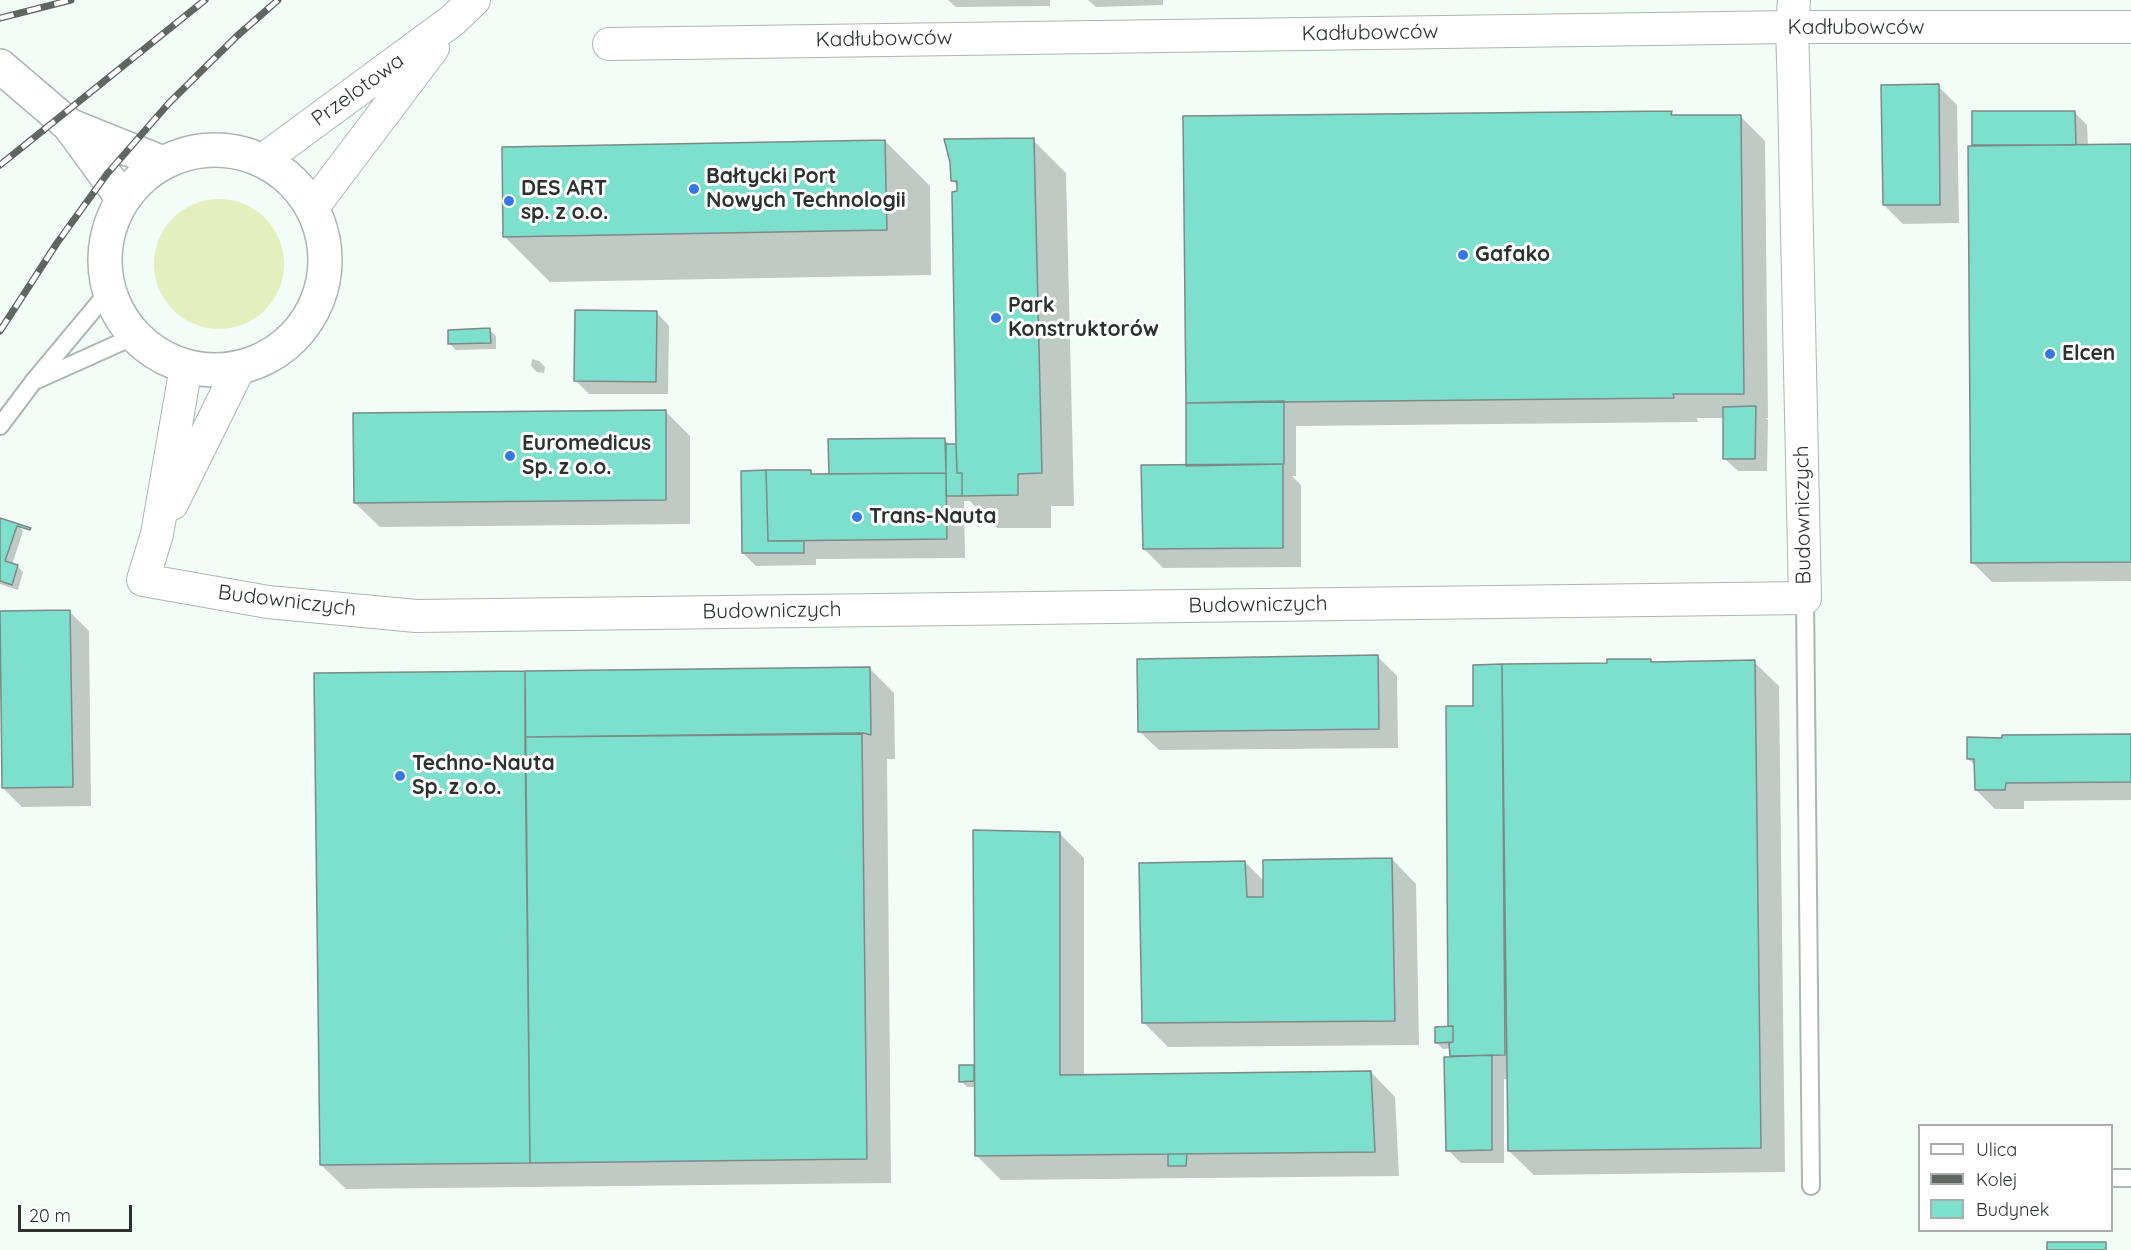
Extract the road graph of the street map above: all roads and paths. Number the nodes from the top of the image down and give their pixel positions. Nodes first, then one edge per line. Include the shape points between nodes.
1 (464, 10) edge
2 (1793, 14) edge
3 (2131, 27) edge
4 (609, 44) dead end
5 (0, 66) edge
6 (69, 125) junction
7 (263, 160) junction
8 (163, 163) junction
9 (123, 199) junction
10 (313, 207) junction
11 (109, 291) junction
12 (135, 336) junction
13 (186, 367) junction
14 (239, 368) junction
15 (33, 382) junction
16 (0, 426) edge
17 (157, 534) junction
18 (1805, 598) junction
19 (2113, 1178) edge
20 (2131, 1178) edge
21 (1810, 1186) dead end

1 - 7 street, Przelotowa
1 - 10 street, Przelotowa
2 - 3 street, Kadłubowców
2 - 4 street, Kadłubowców
2 - 18 street, Budowniczych
5 - 6 street
6 - 8 street
6 - 9 street
7 - 8 street via 230,151 195,152
7 - 10 street via 291,180
8 - 9 street
9 - 11 street via 108,238 105,259
10 - 14 street via 324,239 325,273 316,306 298,334 280,349
11 - 12 street via 119,315
11 - 15 lane
12 - 13 street via 158,355
12 - 15 lane
13 - 14 street via 212,371
13 - 17 street
14 - 17 street
15 - 16 lane
17 - 18 street, Budowniczych via 143,580 268,602 416,616
18 - 21 lane
19 - 20 lane

